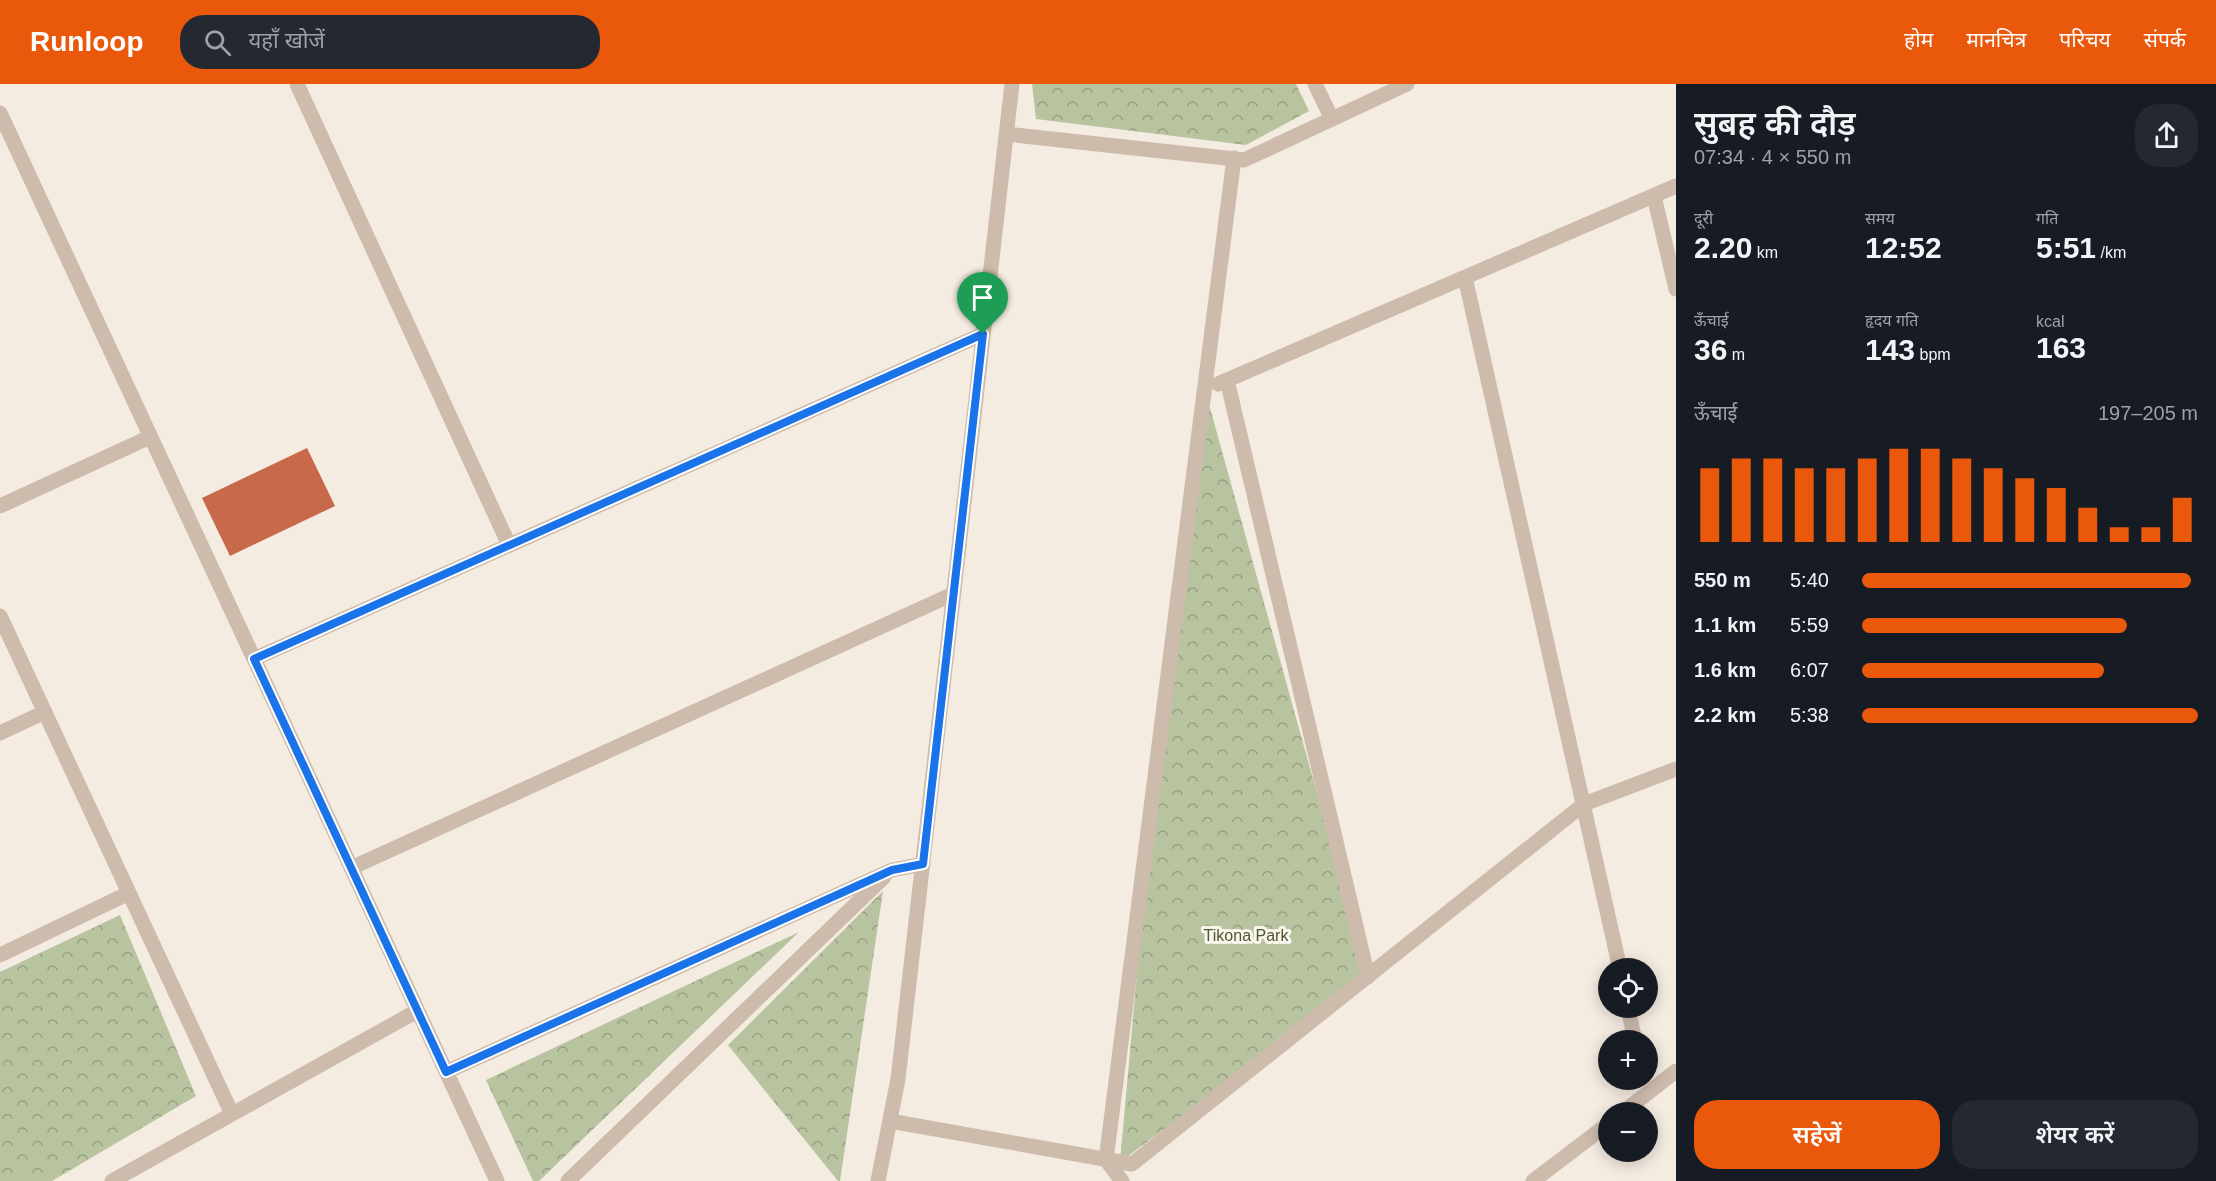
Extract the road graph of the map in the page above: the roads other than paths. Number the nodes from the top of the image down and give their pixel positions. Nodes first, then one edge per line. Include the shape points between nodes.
1 (297, 84) edge
2 (1012, 84) edge
3 (1315, 84) edge
4 (1407, 84) edge
5 (0, 113) edge
6 (1332, 119) junction
7 (1006, 134) junction
8 (1234, 159) junction
9 (1676, 186) edge
10 (1654, 195) junction
11 (1465, 277) junction
12 (1676, 289) edge
13 (983, 334) junction
14 (1227, 380) junction
15 (1205, 390) junction
16 (150, 437) junction
17 (0, 506) edge
18 (509, 545) junction
19 (953, 594) junction
20 (0, 615) edge
21 (254, 659) junction
22 (45, 712) junction
23 (0, 734) edge
24 (1676, 769) edge
25 (1584, 804) junction
26 (923, 864) junction
27 (351, 868) junction
28 (892, 870) junction
29 (129, 893) junction
30 (0, 955) edge
31 (1618, 958) edge
32 (1368, 977) junction
33 (417, 1011) junction
34 (1676, 1071) edge
35 (446, 1072) junction
36 (1658, 1080) edge
37 (1642, 1090) edge
38 (1632, 1102) edge
39 (232, 1114) junction
40 (890, 1120) junction
41 (1598, 1132) edge
42 (1106, 1160) junction
43 (490, 1179) edge
44 (112, 1181) edge
45 (568, 1181) edge
46 (878, 1181) edge
47 (1122, 1181) edge
48 (1533, 1181) edge

1 - 18 street
2 - 7 street
3 - 6 street
4 - 6 street
5 - 16 street
6 - 8 street via 1244,160
7 - 8 street
7 - 13 street
8 - 15 street
9 - 10 street
10 - 11 street
10 - 12 street
11 - 14 street
11 - 25 street
13 - 18 street
13 - 19 street
14 - 15 street
14 - 32 street
15 - 42 street
16 - 17 street
16 - 21 street
18 - 21 street
19 - 26 street
19 - 27 street
20 - 22 street
21 - 27 street
22 - 23 street
22 - 29 street
24 - 25 street
25 - 31 street
25 - 32 street
26 - 28 street
26 - 40 street
27 - 33 street
28 - 35 street
28 - 45 street
29 - 30 street
29 - 39 street
32 - 42 street via 1132,1164
33 - 35 street
33 - 39 street
34 - 36 street
35 - 43 street
37 - 38 street
39 - 44 street
40 - 42 street
40 - 46 street
41 - 48 street
42 - 47 street

